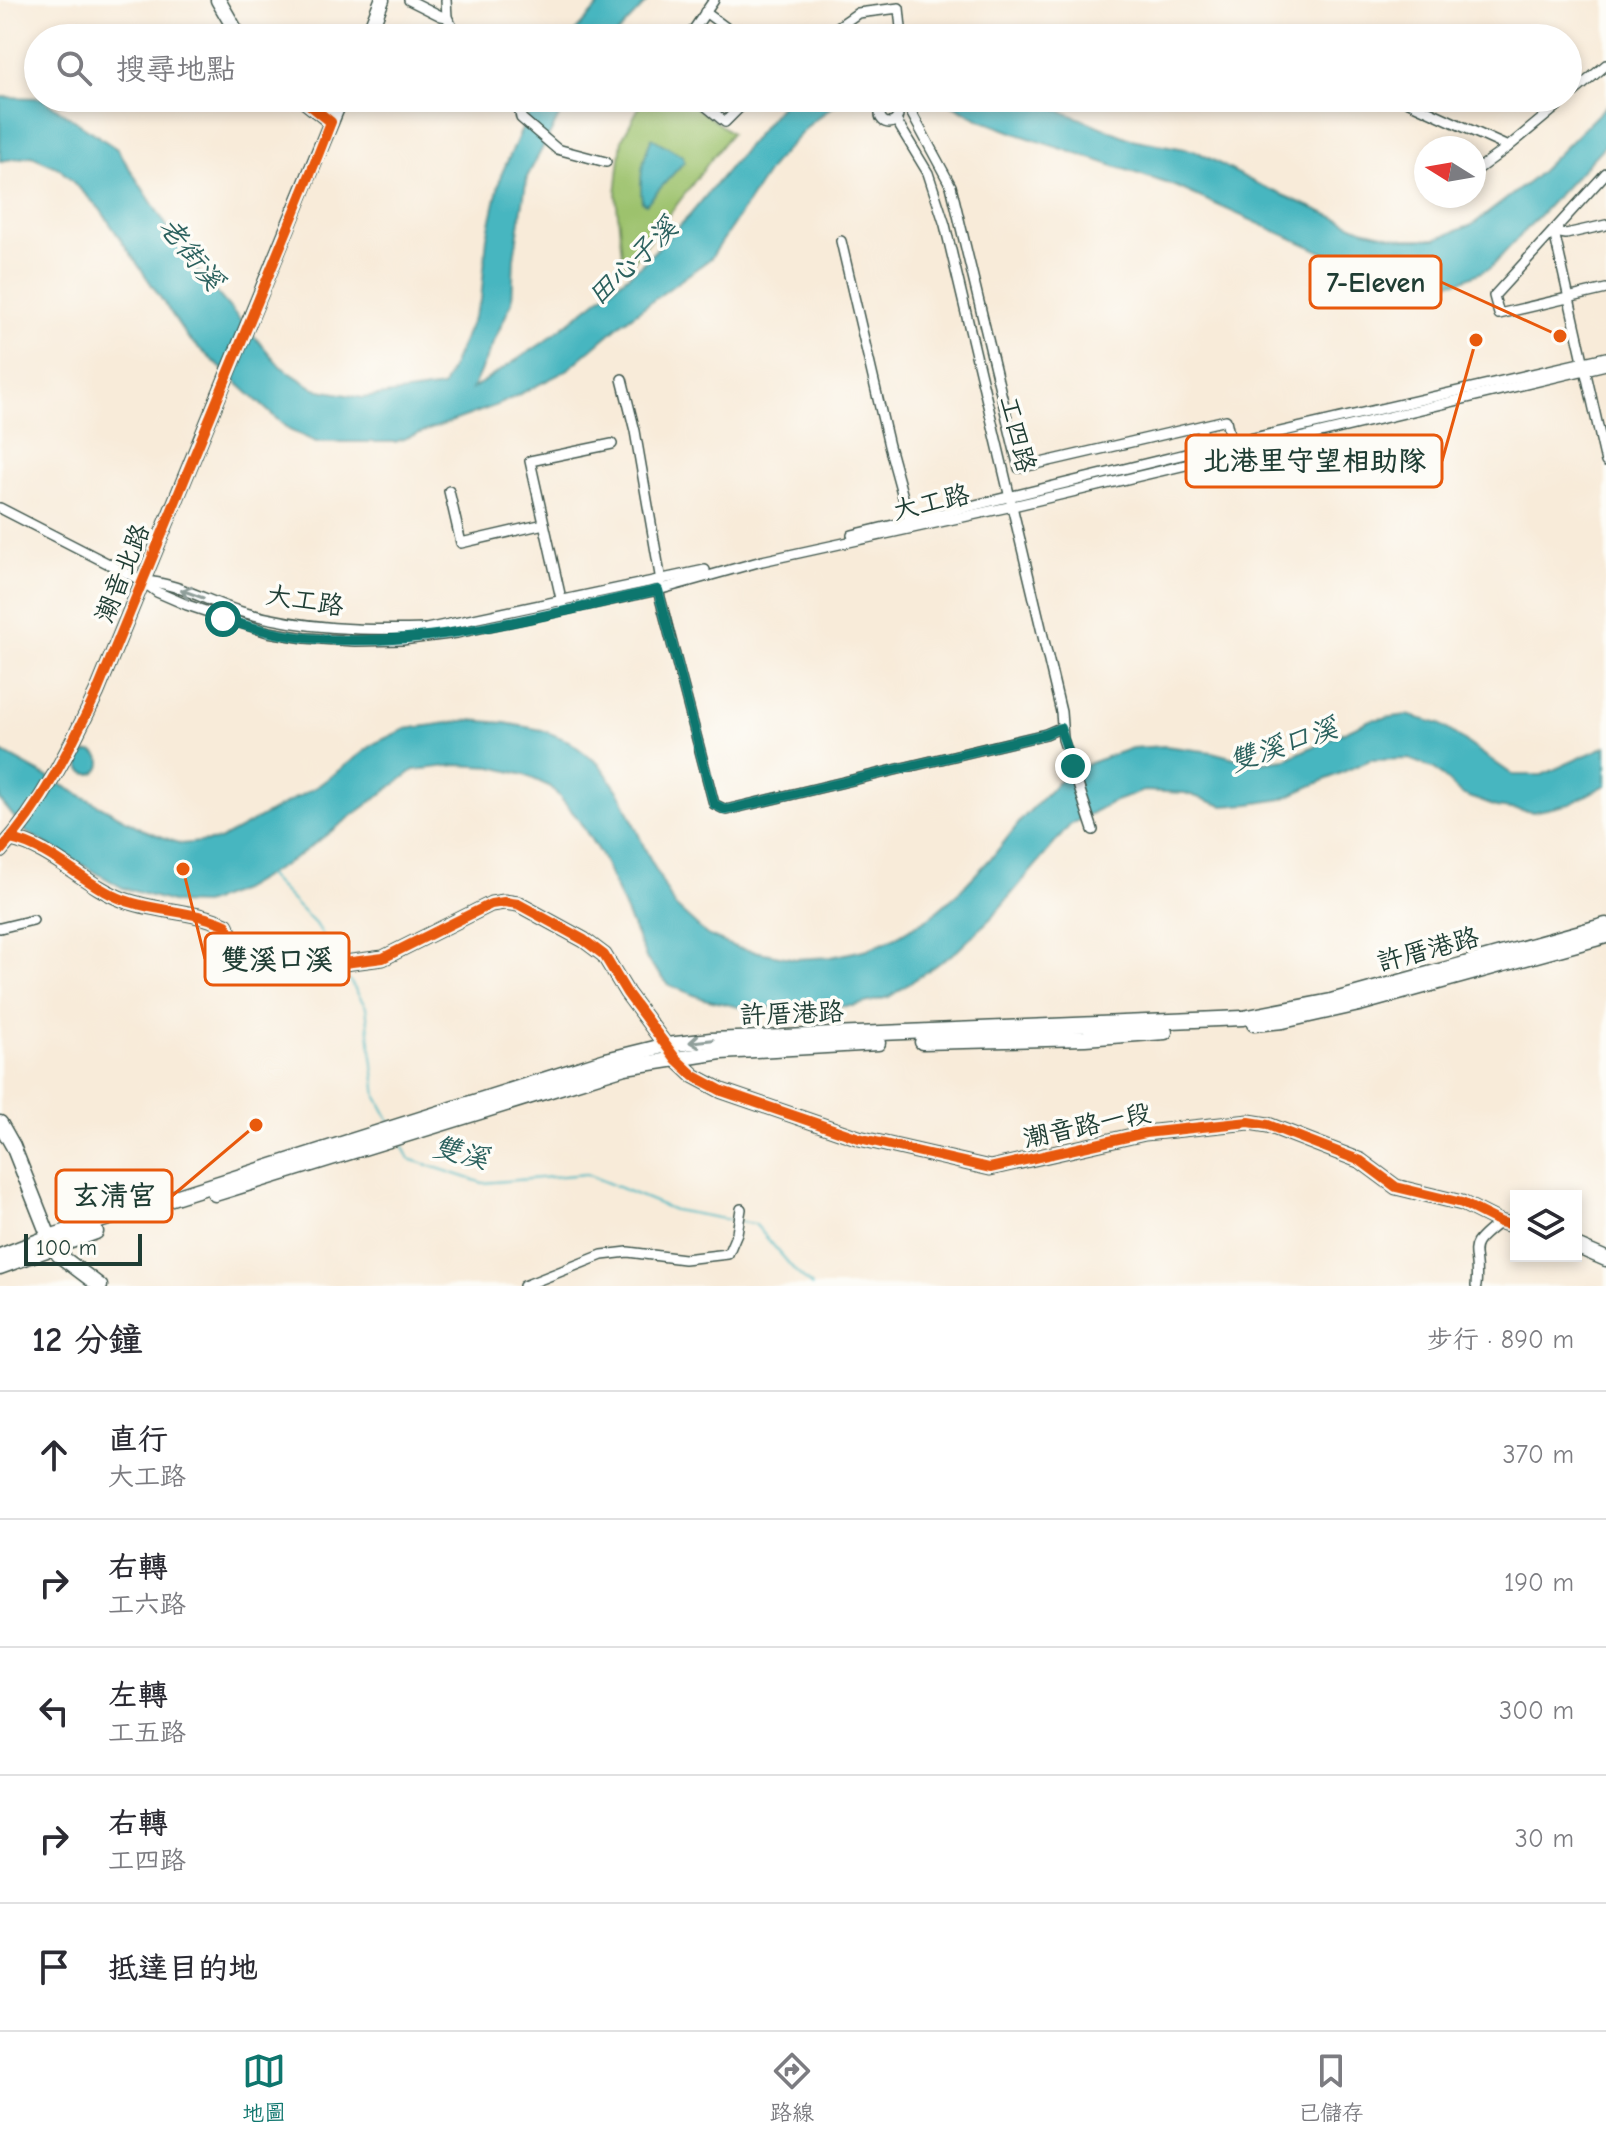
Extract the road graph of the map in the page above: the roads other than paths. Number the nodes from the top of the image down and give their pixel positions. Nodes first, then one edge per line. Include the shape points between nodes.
1 (218, 0) edge
2 (382, 0) edge
3 (409, 0) edge
4 (446, 0) edge
5 (714, 0) edge
6 (705, 12) junction
7 (447, 17) junction
8 (232, 24) edge
9 (376, 24) edge
10 (451, 24) edge
11 (697, 24) edge
12 (721, 24) edge
13 (842, 24) edge
14 (901, 24) edge
15 (1606, 65) edge
16 (1582, 85) edge
17 (318, 112) edge
18 (335, 112) edge
19 (520, 112) edge
20 (713, 112) edge
21 (735, 112) edge
22 (911, 112) edge
23 (1431, 112) edge
24 (1549, 112) edge
25 (896, 120) dead end
26 (331, 122) junction
27 (1508, 147) junction
28 (606, 162) dead end
29 (1486, 163) edge
30 (1606, 173) edge
31 (1606, 225) edge
32 (1554, 232) junction
33 (841, 241) dead end
34 (1606, 289) edge
35 (1567, 298) junction
36 (1606, 357) edge
37 (1606, 365) edge
38 (1583, 367) junction
39 (622, 379) dead end
40 (1201, 426) junction
41 (1231, 443) junction
42 (612, 444) dead end
43 (1206, 449) junction
44 (1606, 462) edge
45 (449, 491) dead end
46 (1012, 502) junction
47 (0, 508) edge
48 (544, 524) junction
49 (911, 525) junction
50 (142, 581) junction
51 (660, 585) junction
52 (562, 605) junction
53 (1060, 728) junction
54 (1092, 827) dead end
55 (10, 837) edge
56 (0, 851) edge
57 (33, 920) dead end
58 (1606, 925) edge
59 (0, 928) edge
60 (1606, 936) edge
61 (1565, 942) junction
62 (672, 1052) junction
63 (0, 1123) edge
64 (739, 1217) dead end
65 (1500, 1222) junction
66 (1510, 1224) edge
67 (51, 1242) junction
68 (1582, 1249) edge
69 (0, 1256) edge
70 (1606, 1259) edge
71 (0, 1267) edge
72 (100, 1286) edge
73 (524, 1286) edge
74 (1476, 1286) edge

1 - 8 street
2 - 9 street
3 - 7 street
4 - 7 street
5 - 6 street
6 - 11 street
6 - 12 street
7 - 10 street
13 - 14 street via 858,13 899,8
15 - 16 street
17 - 26 street
18 - 26 street
19 - 28 street via 557,149
20 - 21 street via 725,122
22 - 40 street via 951,186 1019,468
23 - 27 street
24 - 27 street
25 - 46 street, 工四路 via 935,188
26 - 50 street, 潮音北路
27 - 29 street
30 - 32 street
31 - 32 street
32 - 35 street
32 - 35 street via 1494,296 1499,314
33 - 49 street
34 - 35 street
35 - 38 street
36 - 38 street, 大工路
37 - 38 street, 大工路
38 - 41 street, 大工路
38 - 44 street
38 - 46 street, 大工路
39 - 51 street
40 - 41 street via 1226,420
40 - 43 street
41 - 43 street, 大工路
42 - 48 street via 530,461
43 - 46 street, 大工路
45 - 48 street via 461,543
46 - 49 street, 大工路
46 - 53 street, 工四路 via 1061,712
47 - 50 street, 大工路
48 - 52 street
49 - 51 street, 大工路
50 - 52 street, 大工路 via 223,619 268,632 330,640 457,633
50 - 55 street, 潮音北路 via 59,770
51 - 52 street, 大工路
51 - 53 street via 718,809
53 - 54 street, 工四路
55 - 56 street, 潮音北路
55 - 62 street, 潮音路一段 via 126,901 226,925 242,962 329,965 383,958 491,904 518,904 604,955
57 - 59 street
58 - 61 street, 許厝港路
60 - 61 street, 許厝港路
61 - 62 street, 許厝港路 via 1359,1004 1283,1021 1085,1038
62 - 65 street, 潮音路一段 via 694,1076 722,1091 859,1138 990,1168 1145,1133 1249,1122 1361,1161 1396,1187 1462,1203
62 - 67 street, 許厝港路
63 - 67 street
64 - 73 street via 728,1254 684,1259 628,1252 602,1255
65 - 66 street, 潮音路一段
65 - 74 street via 1473,1251
67 - 69 street, 許厝港路
67 - 71 street, 許厝港路
67 - 72 street via 59,1255
68 - 70 street

